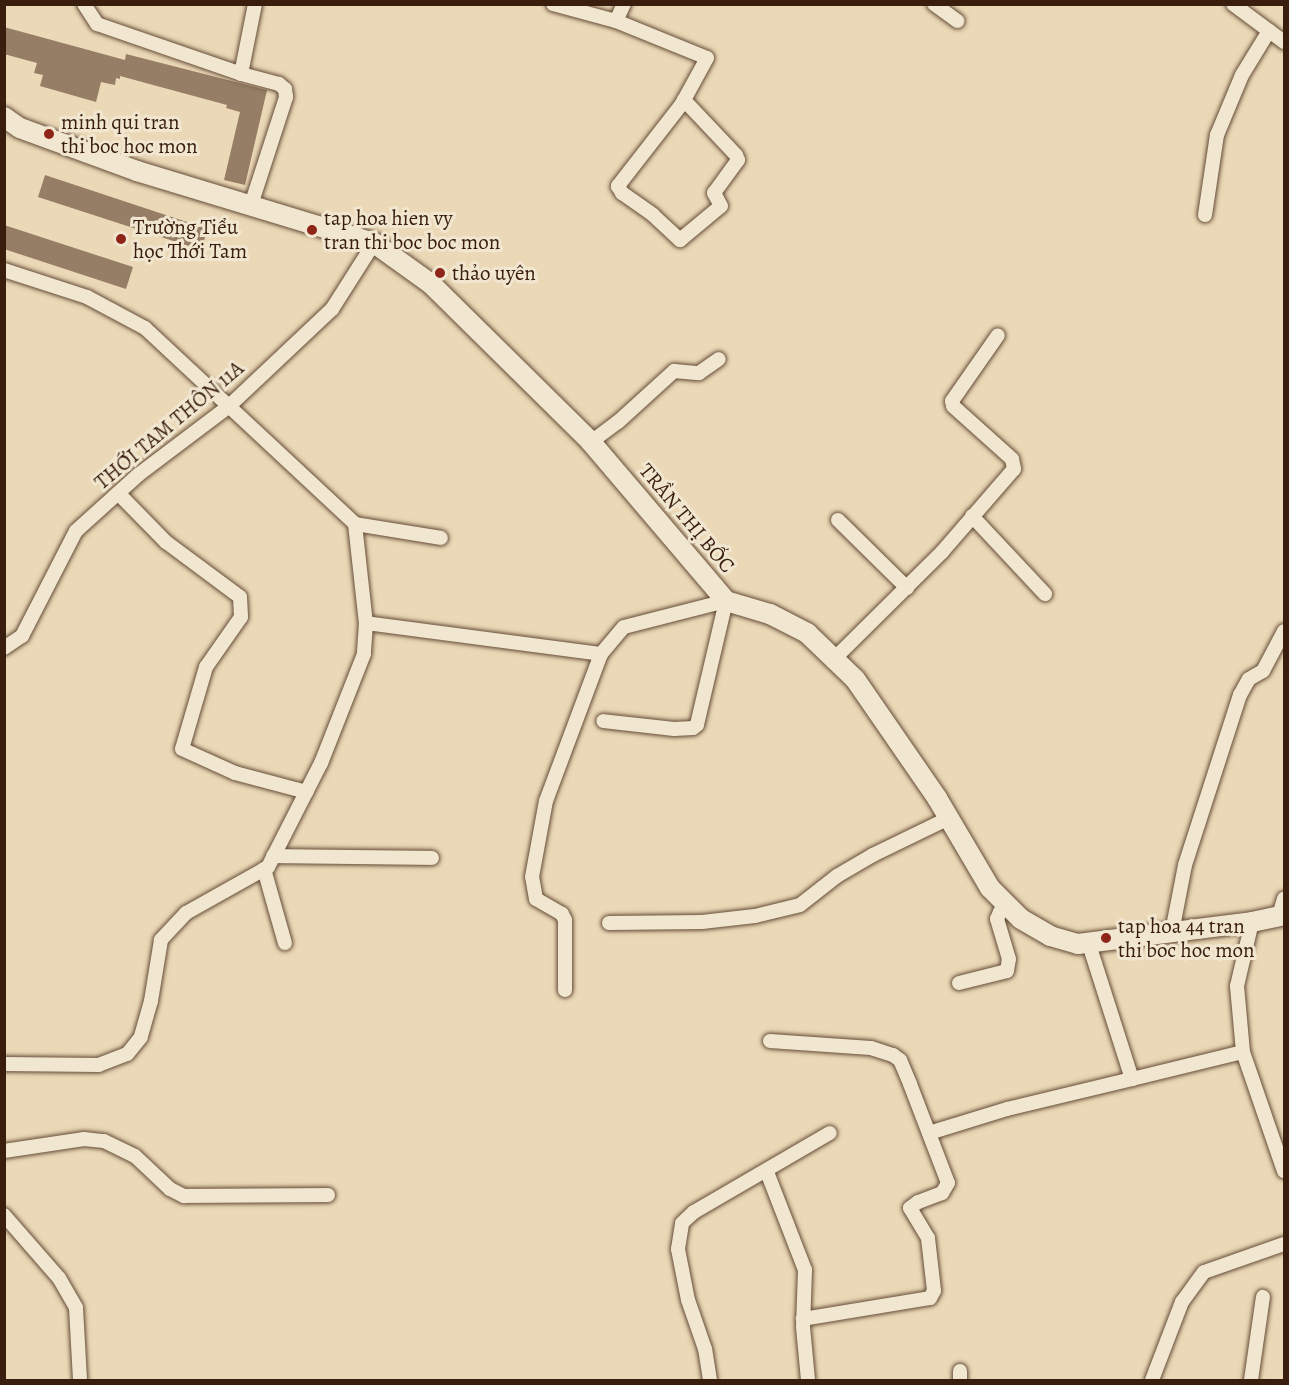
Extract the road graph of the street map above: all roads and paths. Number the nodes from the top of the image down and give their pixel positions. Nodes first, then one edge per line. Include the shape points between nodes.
1 (84, 4) edge
2 (255, 4) edge
3 (553, 4) edge
4 (624, 4) edge
5 (934, 4) edge
6 (1233, 4) edge
7 (616, 21) junction
8 (957, 21) dead end
9 (1269, 31) junction
10 (1284, 42) edge
11 (241, 74) junction
12 (684, 100) junction
13 (4, 117) edge
14 (251, 205) junction
15 (1205, 215) dead end
16 (374, 243) junction
17 (4, 270) edge
18 (998, 335) dead end
19 (719, 359) dead end
20 (228, 407) junction
21 (591, 442) junction
22 (118, 493) junction
23 (972, 516) junction
24 (838, 520) dead end
25 (355, 524) junction
26 (441, 538) dead end
27 (907, 588) junction
28 (1045, 594) dead end
29 (726, 601) junction
30 (366, 623) junction
31 (1284, 631) edge
32 (4, 648) edge
33 (601, 654) junction
34 (834, 658) junction
35 (603, 721) dead end
36 (307, 792) junction
37 (949, 818) junction
38 (273, 856) junction
39 (432, 858) dead end
40 (264, 869) junction
41 (1009, 907) junction
42 (1283, 910) edge
43 (1251, 922) junction
44 (609, 923) dead end
45 (1173, 932) junction
46 (285, 944) dead end
47 (1089, 944) junction
48 (959, 983) dead end
49 (565, 990) dead end
50 (770, 1041) dead end
51 (1243, 1052) junction
52 (4, 1064) edge
53 (1132, 1079) junction
54 (830, 1133) dead end
55 (929, 1133) junction
56 (4, 1151) edge
57 (1284, 1171) edge
58 (767, 1172) junction
59 (328, 1195) dead end
60 (4, 1215) edge
61 (1284, 1244) edge
62 (1263, 1297) dead end
63 (803, 1318) junction
64 (80, 1380) edge
65 (710, 1380) edge
66 (808, 1380) edge
67 (1152, 1380) edge
68 (1251, 1380) edge

1 - 11 street via 98,24
2 - 11 street
3 - 7 street
4 - 7 street
5 - 8 street
6 - 9 street
7 - 12 street via 707,58
9 - 10 street
9 - 15 street via 1242,75 1217,135
11 - 14 street via 279,84 285,88 286,97
12 - 12 street via 618,186 680,240 721,206 714,193 738,160
13 - 14 street, TRẦN THỊ BỐC via 20,128 137,171
14 - 16 street, TRẦN THỊ BỐC
16 - 20 street, THỚI TAM THÔN 11A via 332,309
16 - 21 street, TRẦN THỊ BỐC via 431,284
17 - 20 street via 87,297 145,328
18 - 23 street via 952,401 1015,465
19 - 21 street via 699,373 674,371
20 - 22 street, THỚI TAM THÔN 11A
20 - 25 street
21 - 29 street, TRẦN THỊ BỐC
22 - 32 street, THỚI TAM THÔN 11A via 76,531 22,636
22 - 36 street via 166,542 240,597 241,617 207,667 182,749 235,773
23 - 27 street
23 - 28 street
24 - 27 street
25 - 26 street
25 - 30 street
27 - 34 street
29 - 33 street via 624,627
29 - 34 street, TRẦN THỊ BỐC via 770,614 807,633
29 - 35 street via 697,725 674,729
30 - 33 street
30 - 36 street via 364,654
31 - 45 street via 1263,671 1249,679 1240,695 1185,865
33 - 49 street via 546,801 532,877 536,899 562,914 565,920
34 - 37 street, TRẦN THỊ BỐC via 855,679
36 - 38 street
37 - 41 street, TRẦN THỊ BỐC via 990,888
37 - 44 street via 837,876 800,905 755,916 702,922
38 - 39 street
38 - 40 street
40 - 46 street
40 - 52 street via 186,913 161,940 144,1028 127,1054 99,1065
41 - 47 street, TRẦN THỊ BỐC via 1050,936
41 - 48 street via 997,919 1009,959 1007,971
42 - 43 street, TRẦN THỊ BỐC
43 - 45 street, TRẦN THỊ BỐC
43 - 51 street via 1237,986
45 - 47 street, TRẦN THỊ BỐC
47 - 53 street
50 - 55 street via 871,1048 893,1054 900,1060
51 - 53 street
51 - 57 street
53 - 55 street via 1007,1109
54 - 58 street
55 - 63 street via 948,1186 942,1193 910,1208 928,1238 934,1291 930,1298
56 - 59 street via 84,1139 104,1141 135,1156 184,1197
58 - 63 street via 805,1270
58 - 65 street via 694,1212 682,1223 678,1250
60 - 64 street via 59,1278 76,1308
61 - 67 street via 1204,1272 1182,1302
62 - 68 street
63 - 66 street

